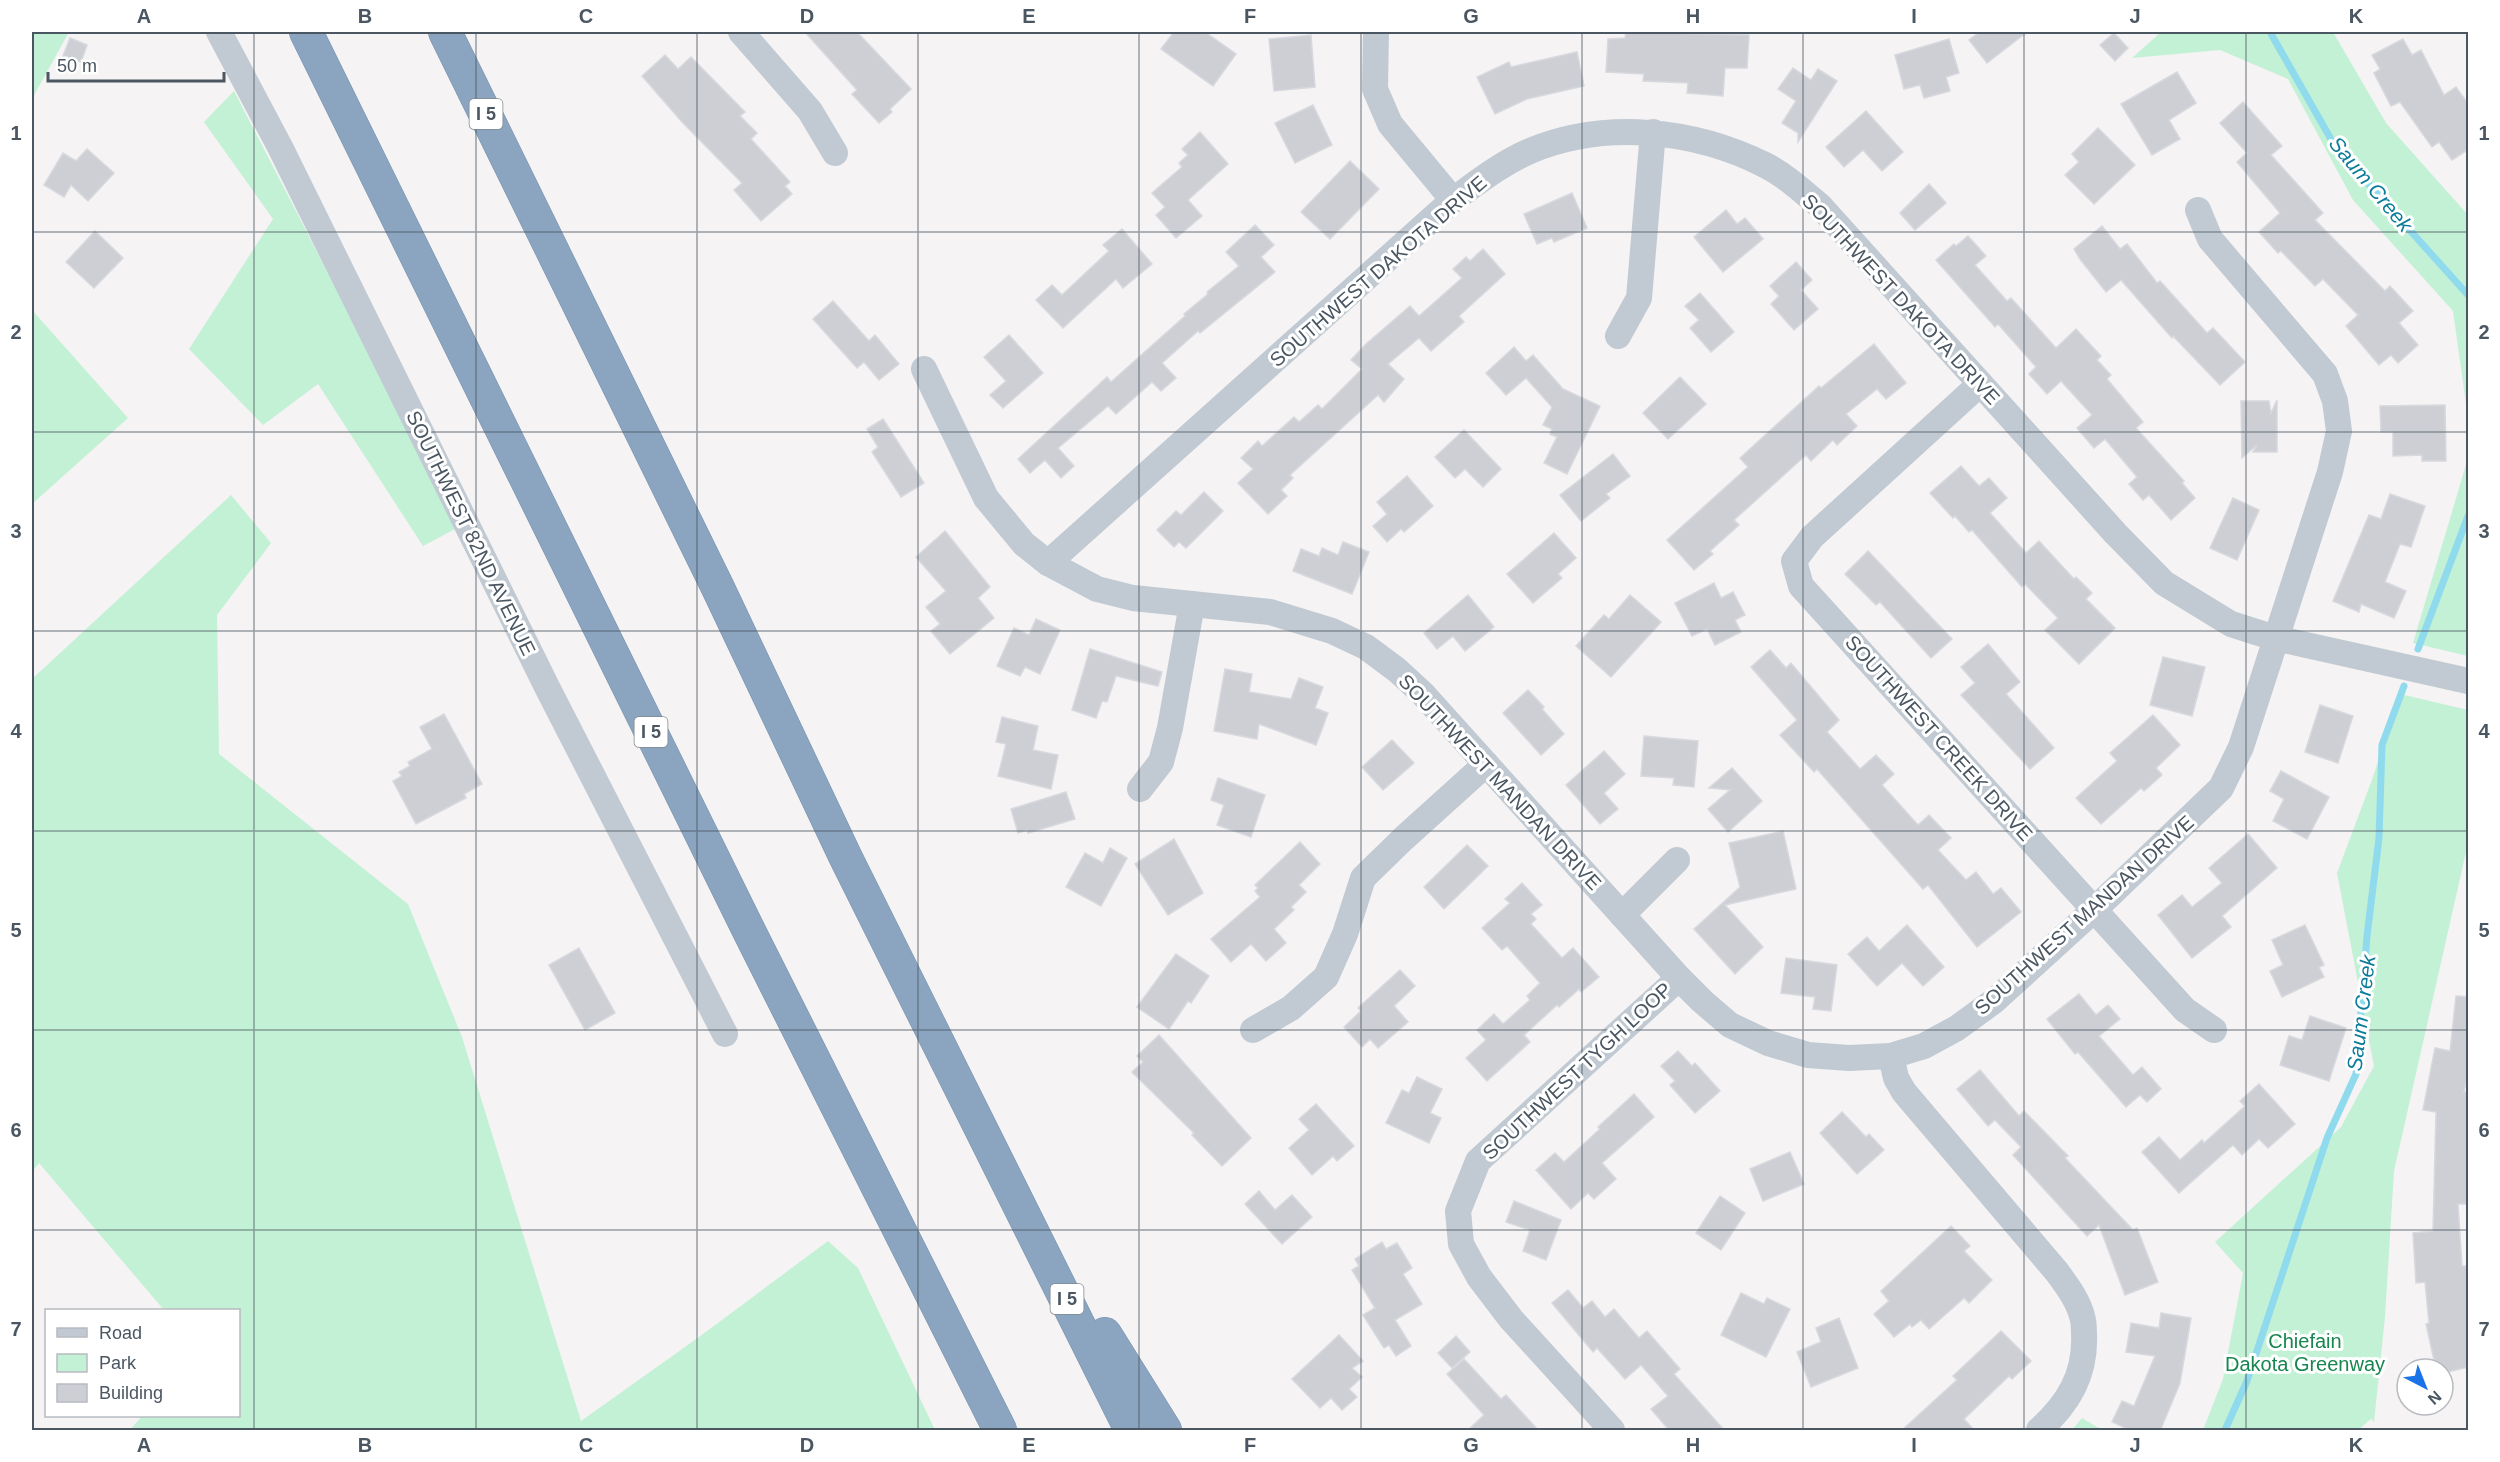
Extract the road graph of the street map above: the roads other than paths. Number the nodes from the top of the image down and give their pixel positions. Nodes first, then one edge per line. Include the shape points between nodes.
1 (219, 32) edge
2 (306, 32) edge
3 (445, 32) edge
4 (741, 32) edge
5 (1376, 32) edge
6 (1653, 132) junction
7 (835, 153) dead end
8 (1453, 200) junction
9 (2198, 210) dead end
10 (1618, 336) dead end
11 (924, 369) dead end
12 (1980, 384) junction
13 (1048, 563) junction
14 (1192, 604) junction
15 (2275, 638) junction
16 (2469, 681) edge
17 (1486, 764) junction
18 (1140, 789) dead end
19 (1677, 860) dead end
20 (2094, 910) junction
21 (1622, 915) junction
22 (1678, 978) junction
23 (1253, 1030) dead end
24 (2214, 1030) dead end
25 (725, 1034) dead end
26 (1891, 1056) junction
27 (1002, 1167) junction
28 (1000, 1431) edge
29 (1131, 1431) edge
30 (1165, 1431) edge
31 (1612, 1431) edge
32 (2038, 1431) edge

1 - 25 street, SOUTHWEST 82ND AVENUE
2 - 28 highway, I 5
3 - 27 highway, I 5 via 845,856
4 - 7 street via 810,111
5 - 8 street via 1375,89 1390,124
6 - 8 street, SOUTHWEST DAKOTA DRIVE via 1568,138 1497,168
6 - 10 street via 1639,298
6 - 12 street, SOUTHWEST DAKOTA DRIVE via 1724,147 1766,165 1791,182 1820,206
8 - 13 street, SOUTHWEST DAKOTA DRIVE
9 - 15 street, SOUTHWEST MANDAN DRIVE via 2210,239 2325,374 2335,401 2339,431 2330,472
11 - 13 street, SOUTHWEST MANDAN DRIVE via 987,498 1024,544
12 - 15 street, SOUTHWEST DAKOTA DRIVE via 2164,583 2231,624
12 - 20 street, SOUTHWEST CREEK DRIVE via 1812,537 1794,561 1801,586
13 - 14 street, SOUTHWEST MANDAN DRIVE via 1096,589 1133,598
14 - 17 street, SOUTHWEST MANDAN DRIVE via 1270,612 1332,631 1366,647 1422,693
14 - 18 street via 1161,762
15 - 16 street, SOUTHWEST DAKOTA DRIVE
15 - 20 street, SOUTHWEST MANDAN DRIVE via 2241,747 2221,788
17 - 21 street, SOUTHWEST MANDAN DRIVE
17 - 23 street via 1363,878 1326,977 1291,1008
19 - 21 street
20 - 24 street, SOUTHWEST CREEK DRIVE via 2185,1010
20 - 26 street, SOUTHWEST MANDAN DRIVE via 1994,1001 1957,1028 1924,1046
21 - 22 street, SOUTHWEST MANDAN DRIVE
22 - 26 street, SOUTHWEST MANDAN DRIVE via 1730,1025 1768,1043 1808,1055
22 - 31 street, SOUTHWEST TYGH LOOP via 1479,1161 1458,1211 1461,1244 1479,1277 1511,1319
26 - 32 street via 1904,1092 2057,1272 2083,1317 2085,1344 2074,1391
27 - 29 highway, I 5
27 - 30 highway

